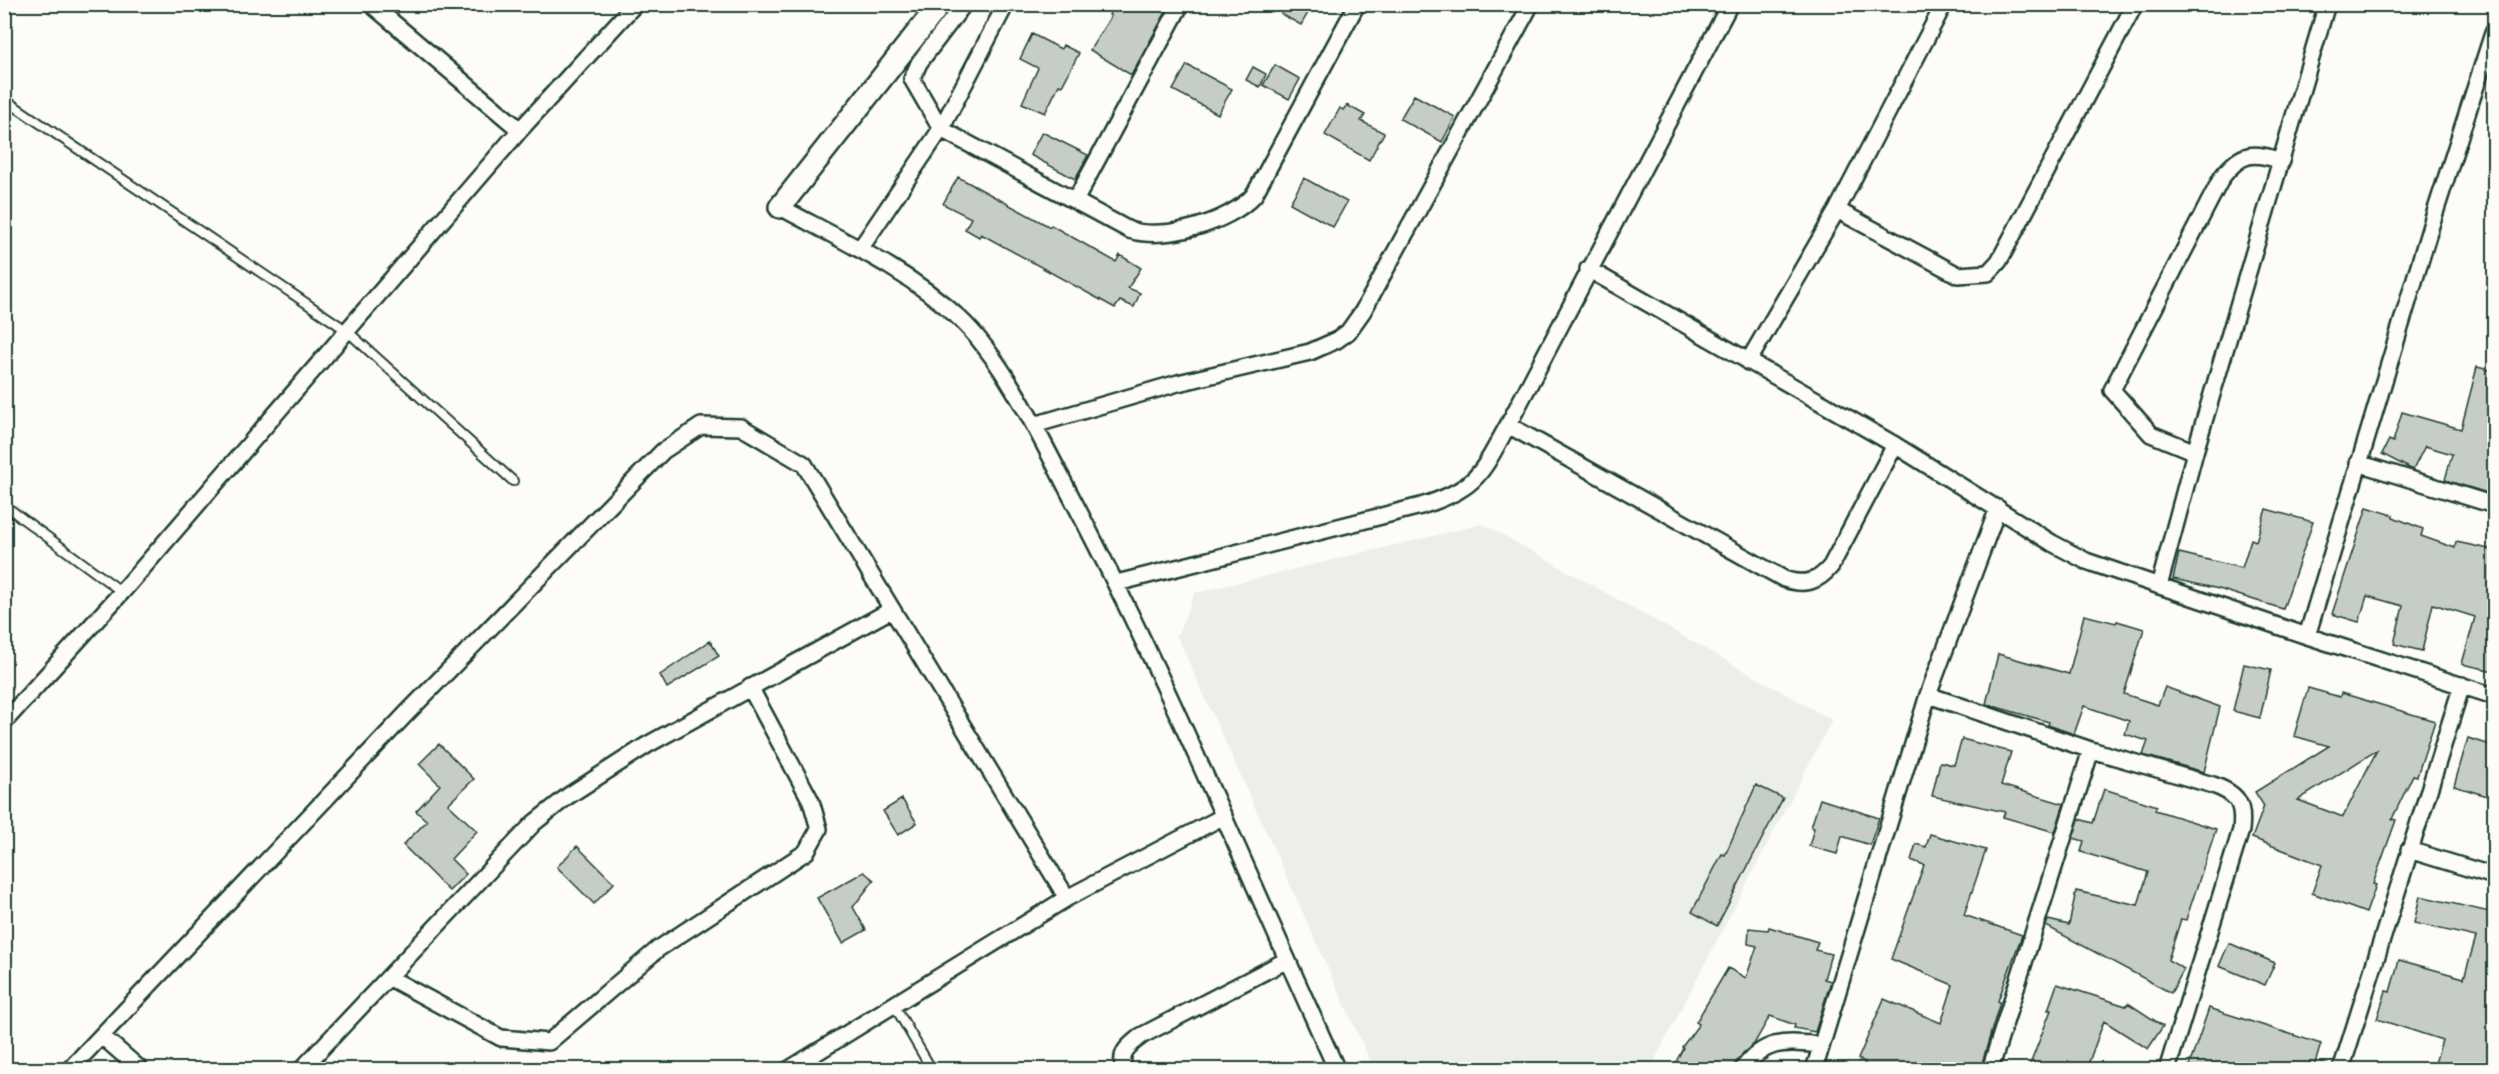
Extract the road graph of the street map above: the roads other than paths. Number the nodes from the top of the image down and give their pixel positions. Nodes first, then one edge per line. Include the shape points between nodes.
1 (371, 4) edge
2 (635, 4) edge
3 (940, 4) edge
4 (964, 4) edge
5 (1006, 4) edge
6 (1181, 4) edge
7 (1357, 4) edge
8 (1531, 4) edge
9 (1730, 4) edge
10 (1944, 4) edge
11 (2135, 4) edge
12 (2327, 4) edge
13 (2494, 30) edge
14 (4, 99) edge
15 (940, 129) junction
16 (520, 130) junction
17 (2282, 161) junction
18 (1075, 201) junction
19 (780, 207) joint
20 (1837, 210) junction
21 (860, 249) junction
22 (1588, 269) junction
23 (346, 330) junction
24 (1748, 362) junction
25 (1034, 425) junction
26 (1508, 425) junction
27 (1895, 445) junction
28 (2195, 452) junction
29 (2358, 463) junction
30 (513, 481) dead end
31 (4, 505) edge
32 (2494, 505) edge
33 (1998, 508) junction
34 (1117, 583) junction
35 (2159, 586) junction
36 (122, 592) junction
37 (891, 610) junction
38 (2307, 636) junction
39 (2462, 685) junction
40 (750, 687) junction
41 (1928, 695) junction
42 (2494, 696) edge
43 (4, 722) edge
44 (2091, 750) junction
45 (1224, 816) junction
46 (2409, 850) junction
47 (2494, 876) edge
48 (1067, 898) junction
49 (1287, 960) junction
50 (390, 978) junction
51 (894, 1005) junction
52 (103, 1037) junction
53 (1821, 1046) junction
54 (69, 1070) edge
55 (141, 1070) edge
56 (301, 1070) edge
57 (788, 1070) edge
58 (932, 1070) edge
59 (1124, 1070) edge
60 (1337, 1070) edge
61 (1743, 1070) edge
62 (1814, 1070) edge
63 (1990, 1070) edge
64 (2167, 1070) edge
65 (2341, 1070) edge

1 - 16 street
2 - 16 street
3 - 19 street
4 - 15 street via 912,79
5 - 15 street
6 - 18 street
7 - 18 street via 1260,189 1237,211 1206,224 1148,234 1129,230
8 - 25 street via 1348,332 1310,351 1178,383
9 - 22 street
10 - 20 street
11 - 20 street via 2006,248 1988,273 1958,276
12 - 17 street
13 - 29 street
14 - 23 lane
15 - 18 street
15 - 21 street
16 - 23 street
17 - 28 street
17 - 28 street via 2259,154 2245,156 2222,177 2112,390 2151,434
19 - 21 street
20 - 24 street
21 - 25 street via 927,290 962,320
22 - 24 street
22 - 26 street
23 - 30 lane
23 - 36 street
24 - 27 street
25 - 34 street
26 - 27 street via 1784,579 1798,583 1823,576 1832,566
26 - 34 street via 1474,479 1444,499
27 - 33 street
28 - 35 street
29 - 32 street
29 - 38 street
31 - 36 lane
33 - 35 street via 2071,553
33 - 41 street
34 - 45 street
35 - 38 street
36 - 43 street
37 - 40 street
37 - 48 street
37 - 52 street via 804,464 741,428 701,426 655,459 408,713
38 - 39 street
39 - 42 street
39 - 46 street
40 - 50 street via 647,745 551,808
40 - 50 street via 812,801 819,829 806,852 658,949 549,1042 501,1038
41 - 44 street
41 - 53 street
44 - 63 street
44 - 64 street via 2228,790 2239,801 2243,814
45 - 48 street
45 - 49 street
46 - 47 street
46 - 65 street
48 - 51 street
49 - 59 street via 1142,1036 1126,1049 1121,1059
49 - 60 street
50 - 56 street
51 - 57 street
51 - 58 lane
52 - 54 street
52 - 55 street
53 - 61 street via 1773,1044 1760,1050
53 - 62 street

